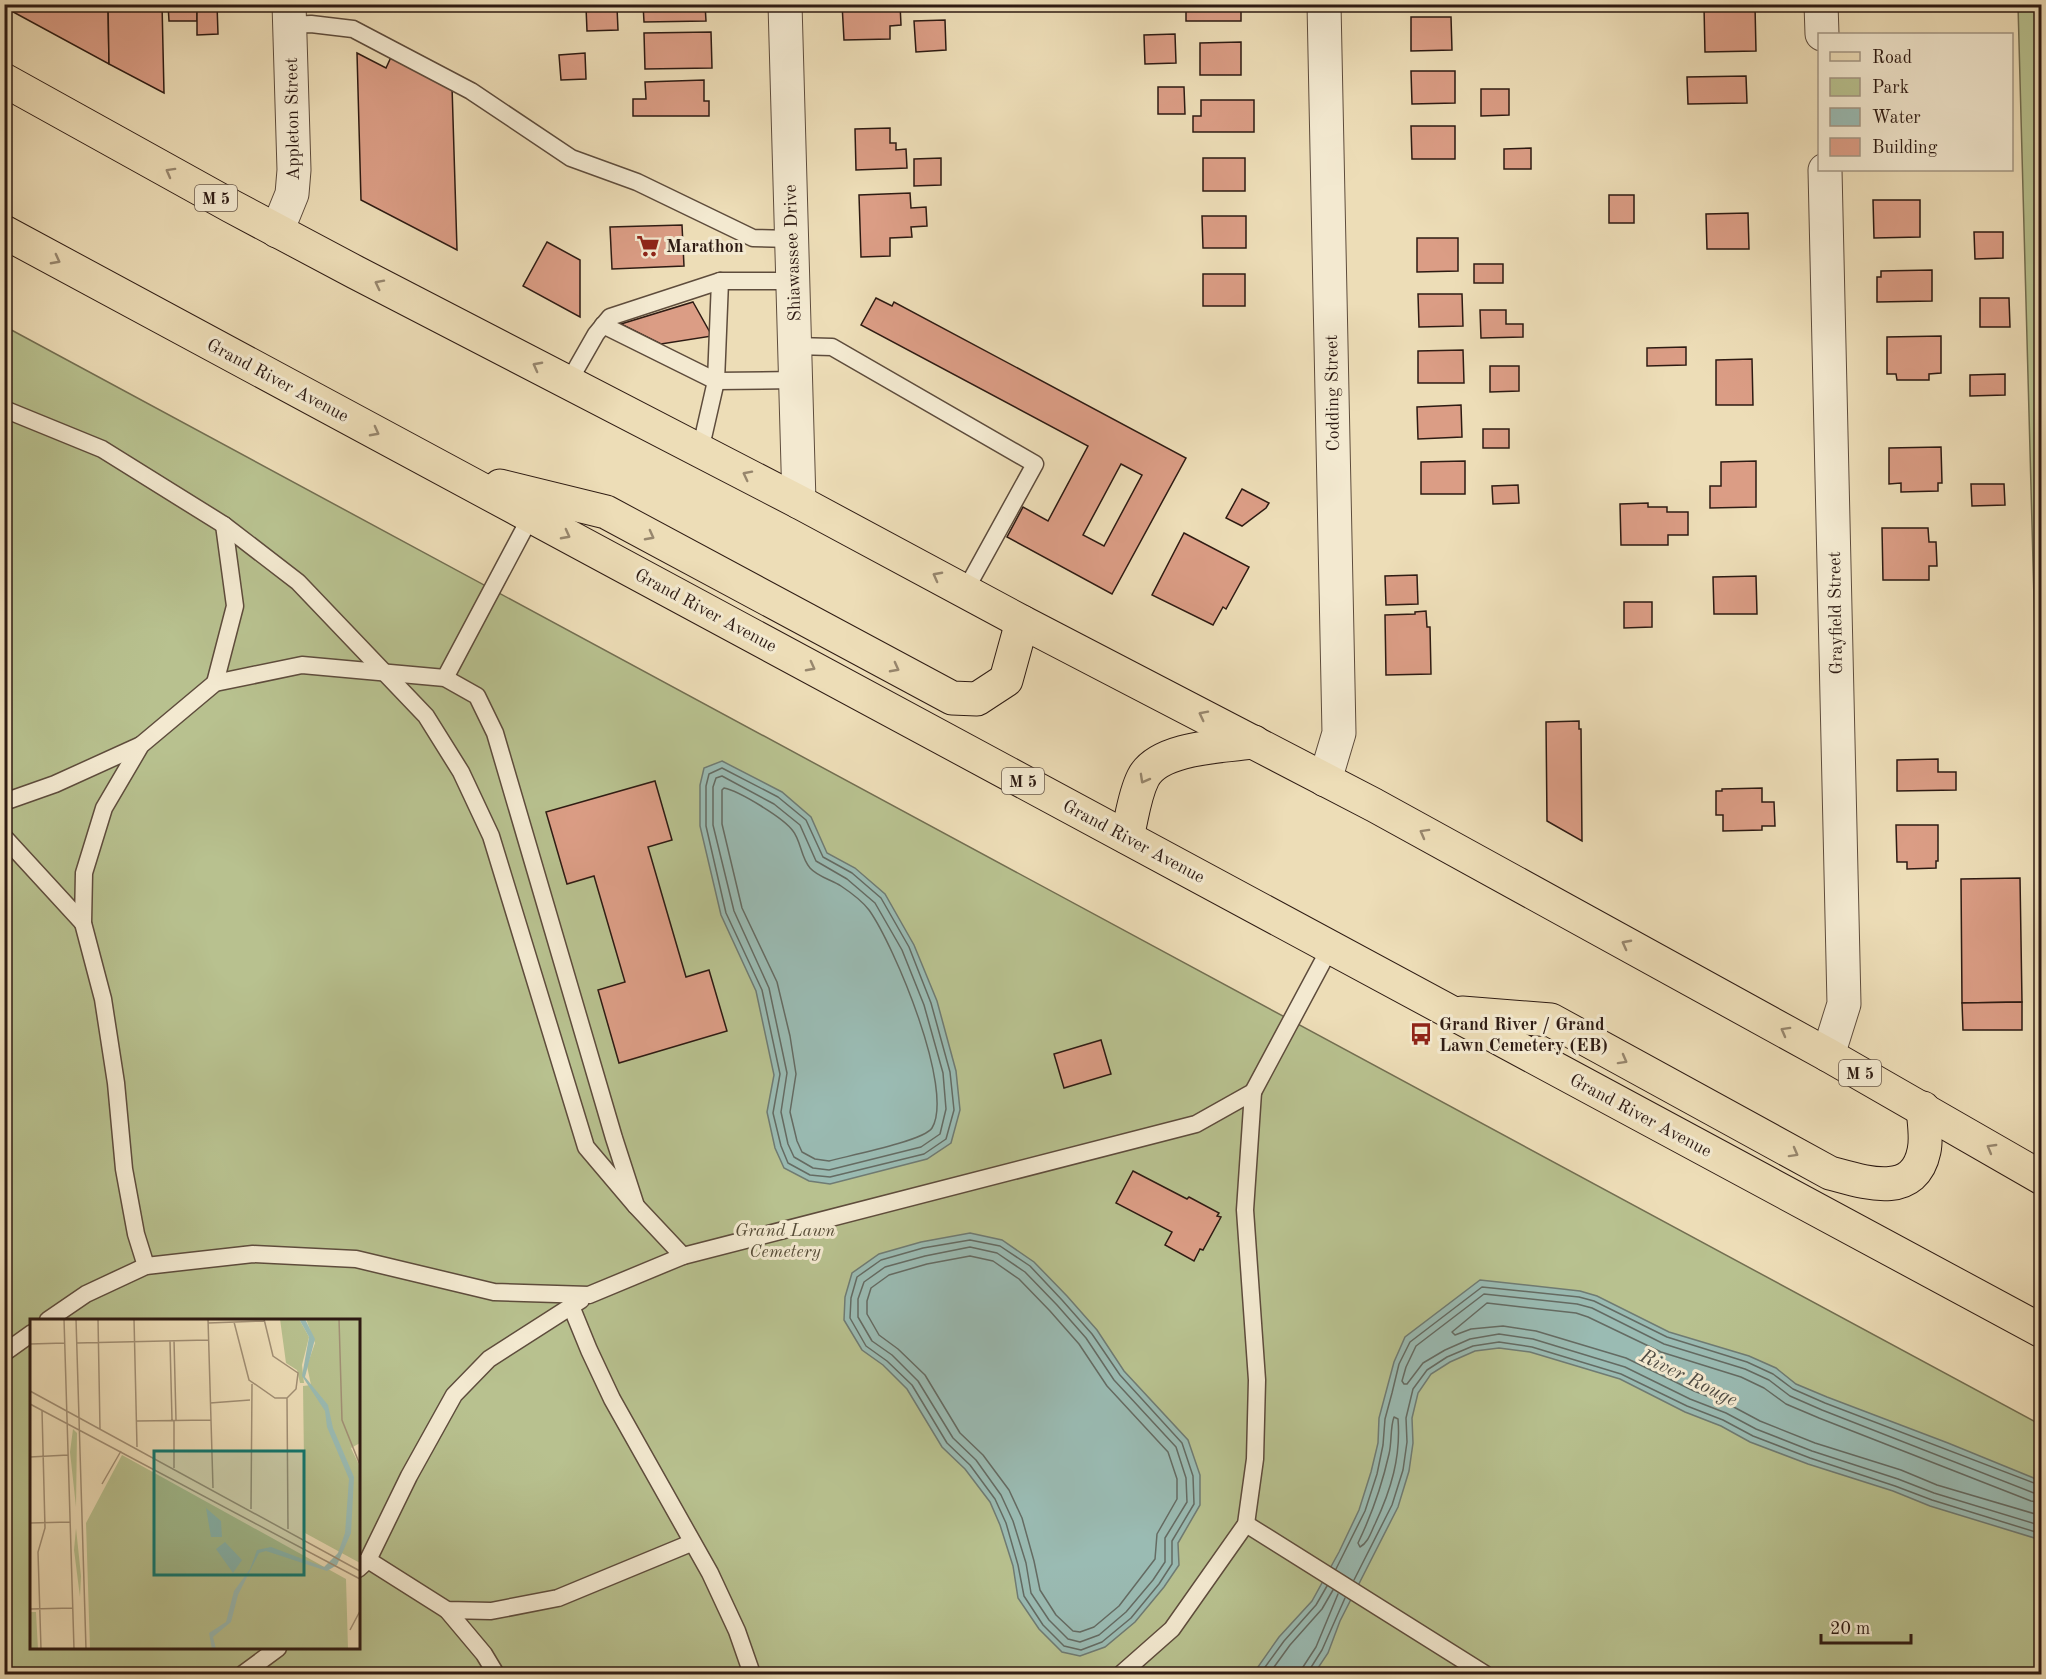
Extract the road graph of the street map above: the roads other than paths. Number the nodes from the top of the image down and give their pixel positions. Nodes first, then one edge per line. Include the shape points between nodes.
1 (785, 4) edge
2 (1324, 4) edge
3 (1821, 4) edge
4 (290, 15) edge
5 (1822, 33) edge
6 (4, 80) edge
7 (1825, 171) edge
8 (277, 231) junction
9 (4, 232) edge
10 (792, 239) junction
11 (720, 280) junction
12 (793, 281) junction
13 (603, 325) junction
14 (795, 346) junction
15 (796, 380) junction
16 (716, 381) junction
17 (568, 383) junction
18 (4, 410) edge
19 (700, 451) junction
20 (455, 475) junction
21 (799, 502) junction
22 (531, 516) junction
23 (224, 525) junction
24 (965, 591) junction
25 (1022, 622) junction
26 (386, 673) junction
27 (445, 678) junction
28 (215, 683) junction
29 (1254, 742) junction
30 (141, 745) junction
31 (1325, 780) junction
32 (4, 802) edge
33 (4, 837) edge
34 (1127, 837) junction
35 (83, 923) junction
36 (1330, 948) junction
37 (1449, 1011) junction
38 (1828, 1055) junction
39 (1253, 1092) junction
40 (1923, 1108) junction
41 (2042, 1178) edge
42 (636, 1206) junction
43 (683, 1256) junction
44 (146, 1266) junction
45 (589, 1295) junction
46 (571, 1306) junction
47 (49, 1319) edge
48 (2042, 1331) edge
49 (30, 1334) edge
50 (4, 1353) edge
51 (1246, 1524) junction
52 (691, 1543) junction
53 (363, 1564) edge
54 (447, 1610) junction
55 (275, 1649) edge
56 (243, 1674) edge
57 (496, 1674) edge
58 (752, 1674) edge
59 (1121, 1674) edge
60 (1485, 1674) edge

1 - 10 street, Shiawassee Drive
2 - 31 street, Codding Street via 1339,733
3 - 5 street
4 - 8 street, Appleton Street via 294,170 292,194
4 - 10 lane via 311,24 353,29 471,91 571,158 637,183 753,238
8 -> 6 main road, M 5
7 - 38 street, Grayfield Street via 1844,1004
17 -> 8 main road, M 5
9 -> 20 main road, Grand River Avenue / M 5
10 - 12 street, Shiawassee Drive
11 - 12 lane
11 - 13 lane via 610,317
11 - 16 lane
12 - 14 street, Shiawassee Drive
13 - 16 lane
13 - 17 lane
14 - 15 street, Shiawassee Drive
14 - 24 lane via 832,347 1035,464
15 - 16 lane
15 - 21 street, Shiawassee Drive
16 - 19 lane
17 - 19 main road, M 5
18 - 23 lane via 102,449
21 -> 19 main road, M 5
20 - 22 main road, Grand River Avenue / M 5
20 -> 25 main road via 606,512 952,698 978,699 1005,680
24 -> 21 main road, M 5
22 - 27 lane
22 -> 34 main road, Grand River Avenue / M 5
23 - 26 lane via 298,582
23 - 28 lane via 235,606
24 - 25 main road, M 5
29 -> 25 main road, M 5
26 - 27 lane
26 - 28 lane via 302,665
26 - 42 lane via 426,716 461,772 491,836 586,1147
27 - 42 lane via 477,696 495,733
28 - 30 lane
29 - 31 main road, M 5
29 -> 34 main road via 1182,753 1155,764 1143,776
30 - 32 lane
30 - 35 lane via 104,808 84,873
38 -> 31 main road, M 5
33 - 35 lane
34 - 36 main road, Grand River Avenue / M 5
35 - 44 lane via 103,999 124,1169
36 - 37 main road, Grand River Avenue / M 5
36 - 39 lane
37 -> 40 main road via 1551,1020 1830,1173 1872,1185 1897,1183 1912,1175 1920,1164 1925,1149
37 - 48 main road, Grand River Avenue / M 5
38 - 40 main road, M 5
39 - 43 lane via 1196,1124
39 - 51 lane via 1245,1210 1257,1380 1255,1459
41 -> 40 main road, M 5
42 - 43 lane
43 - 45 lane
44 - 45 lane via 253,1254 356,1259 494,1292
44 - 47 lane via 86,1294
45 - 46 lane
46 - 52 lane via 612,1399
46 - 53 lane via 489,1359 454,1395
49 - 50 lane
51 - 59 lane via 1172,1629
51 - 60 lane
52 - 54 lane via 558,1598 491,1611
52 - 58 lane via 710,1573
53 - 54 lane
54 - 57 lane
55 - 56 lane

